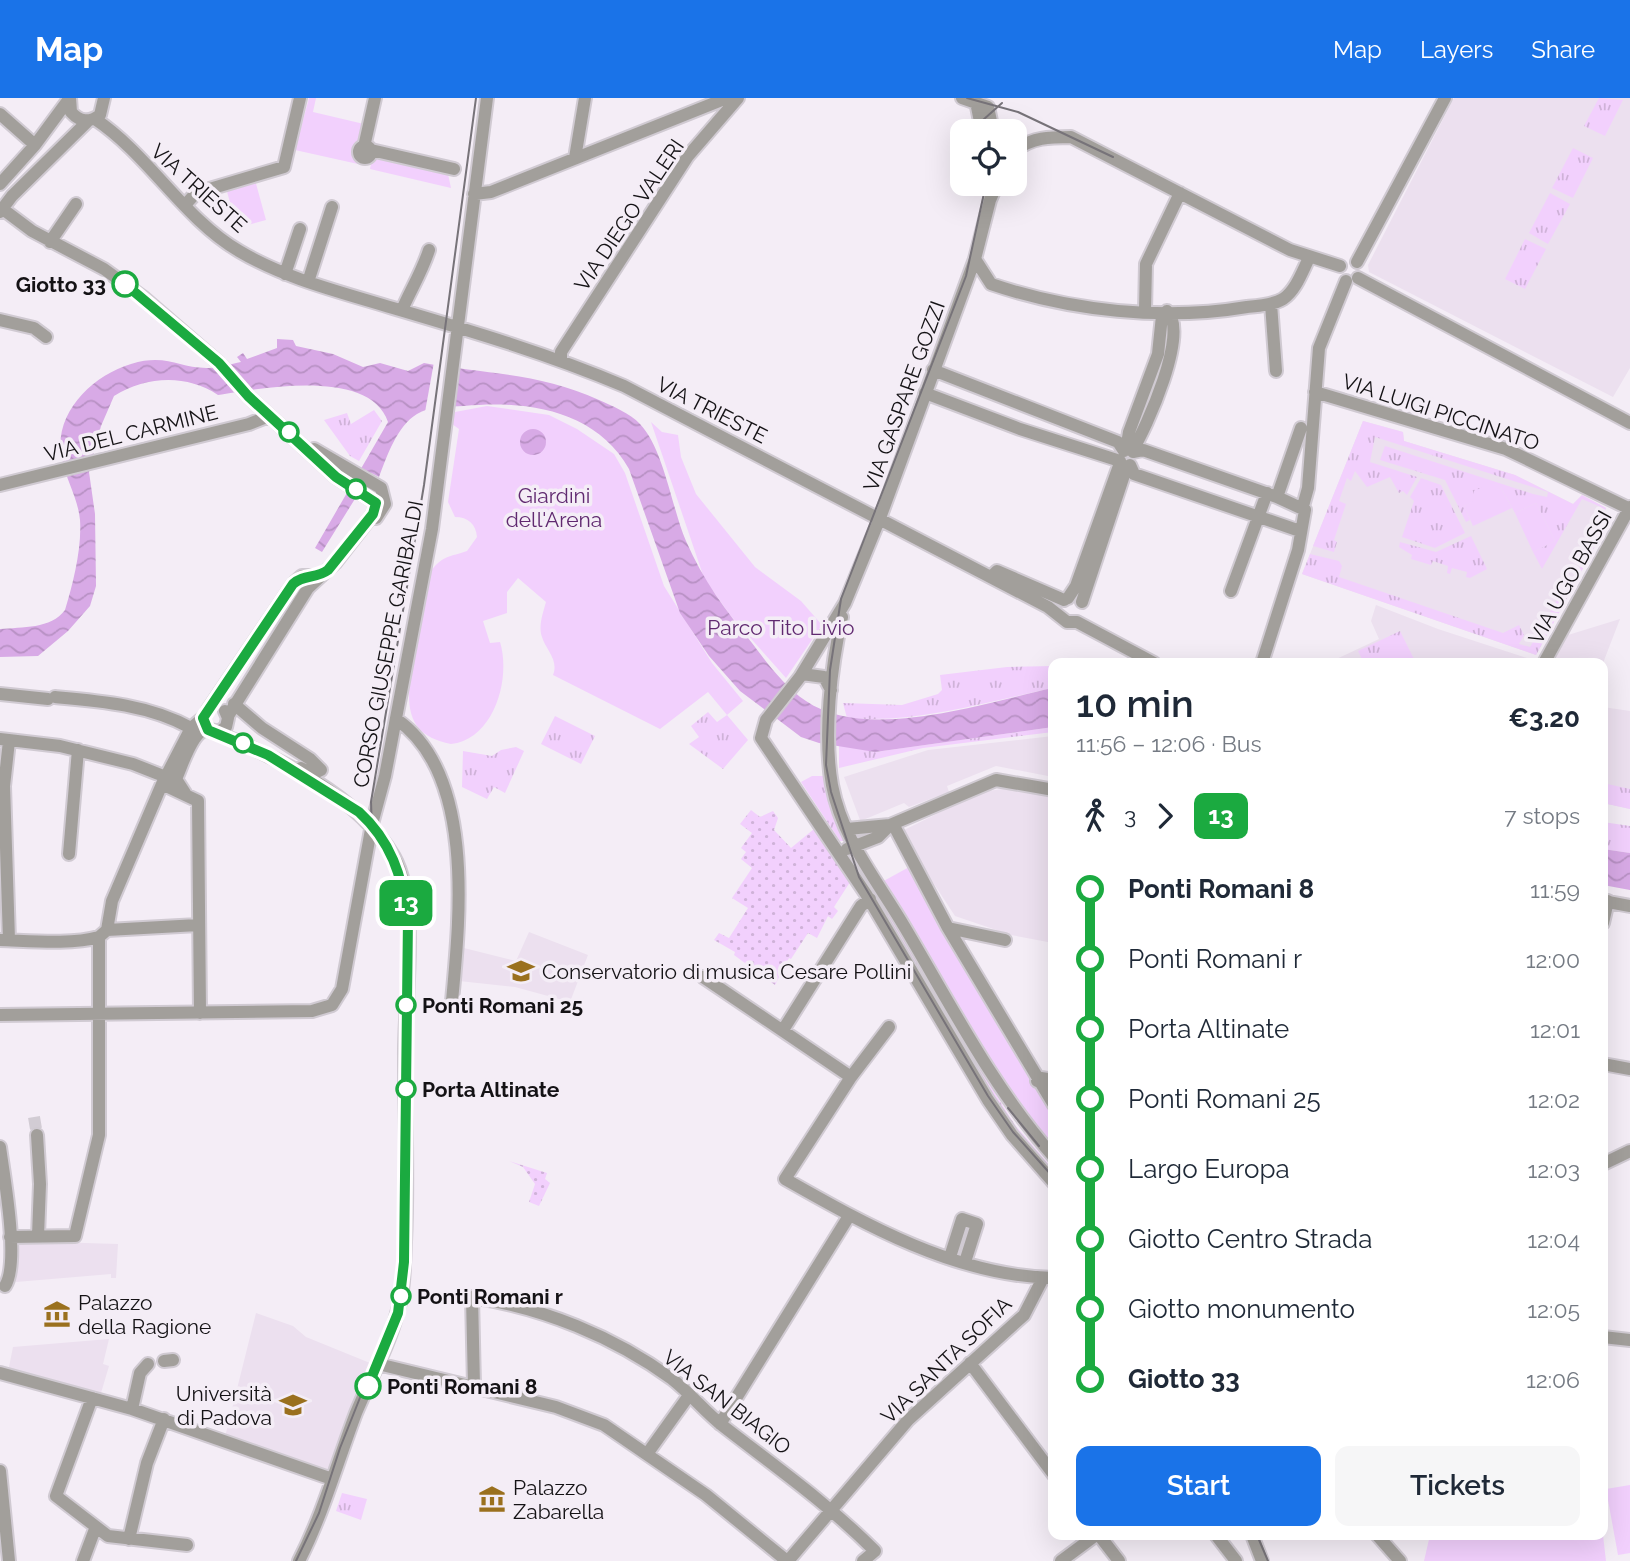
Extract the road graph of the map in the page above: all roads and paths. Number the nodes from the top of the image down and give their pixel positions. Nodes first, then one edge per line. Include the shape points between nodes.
1 (104, 98) edge
2 (300, 98) edge
3 (375, 98) edge
4 (487, 98) edge
5 (585, 98) edge
6 (727, 98) edge
7 (738, 98) edge
8 (962, 98) edge
9 (1445, 98) edge
10 (69, 99) edge
11 (976, 102) junction
12 (0, 114) edge
13 (980, 119) edge
14 (992, 119) edge
15 (91, 120) junction
16 (1027, 143) edge
17 (35, 145) junction
18 (575, 158) junction
19 (454, 169) dead end
20 (0, 184) edge
21 (0, 191) edge
22 (1180, 193) junction
23 (474, 194) junction
24 (990, 196) edge
25 (992, 196) edge
26 (990, 200) junction
27 (76, 204) dead end
28 (185, 205) junction
29 (332, 207) dead end
30 (4, 209) edge
31 (300, 229) dead end
32 (50, 242) junction
33 (429, 250) dead end
34 (1309, 258) junction
35 (975, 259) junction
36 (1357, 262) junction
37 (1340, 266) junction
38 (285, 274) junction
39 (1352, 279) junction
40 (308, 282) junction
41 (1270, 304) junction
42 (402, 310) junction
43 (1145, 311) junction
44 (1167, 311) junction
45 (0, 320) edge
46 (456, 328) junction
47 (46, 337) dead end
48 (561, 359) junction
49 (933, 370) junction
50 (1276, 371) dead end
51 (1315, 392) junction
52 (925, 393) junction
53 (1028, 407) junction
54 (269, 415) junction
55 (1630, 423) edge
56 (1301, 428) dead end
57 (1020, 429) junction
58 (301, 442) junction
59 (1126, 457) junction
60 (0, 485) edge
61 (374, 492) junction
62 (1272, 495) junction
63 (1303, 506) junction
64 (1630, 508) edge
65 (1258, 517) junction
66 (880, 518) junction
67 (1300, 531) junction
68 (321, 576) junction
69 (991, 577) junction
70 (1231, 591) dead end
71 (1066, 599) junction
72 (1082, 602) junction
73 (845, 603) junction
74 (1060, 614) junction
75 (1077, 622) junction
76 (1145, 658) edge
77 (1264, 658) edge
78 (1547, 658) edge
79 (801, 676) junction
80 (831, 693) junction
81 (0, 694) edge
82 (230, 714) junction
83 (396, 719) junction
84 (209, 722) junction
85 (191, 728) junction
86 (5, 740) edge
87 (78, 750) junction
88 (268, 755) junction
89 (164, 780) junction
90 (1048, 789) edge
91 (185, 793) junction
92 (372, 824) junction
93 (891, 825) junction
94 (847, 829) junction
95 (854, 847) junction
96 (837, 848) junction
97 (69, 854) dead end
98 (870, 899) junction
99 (1608, 902) edge
100 (1630, 906) edge
101 (198, 925) junction
102 (948, 928) junction
103 (103, 933) junction
104 (4, 940) edge
105 (1005, 940) dead end
106 (703, 977) dead end
107 (452, 1001) dead end
108 (200, 1013) junction
109 (0, 1015) edge
110 (100, 1015) junction
111 (889, 1027) dead end
112 (783, 1030) junction
113 (1608, 1065) edge
114 (1630, 1069) edge
115 (851, 1077) junction
116 (1048, 1079) edge
117 (1037, 1081) junction
118 (1048, 1097) edge
119 (37, 1135) tunnel mouth
120 (0, 1147) edge
121 (1048, 1150) edge
122 (1630, 1151) edge
123 (1608, 1162) edge
124 (1048, 1176) edge
125 (849, 1216) junction
126 (38, 1236) junction
127 (7, 1241) edge
128 (950, 1257) junction
129 (965, 1262) junction
130 (1048, 1278) edge
131 (5, 1286) dead end
132 (1608, 1338) edge
133 (1630, 1340) edge
134 (971, 1363) junction
135 (148, 1364) dead end
136 (378, 1364) junction
137 (0, 1373) edge
138 (474, 1386) junction
139 (690, 1394) junction
140 (92, 1398) junction
141 (132, 1409) junction
142 (163, 1419) junction
143 (720, 1424) junction
144 (647, 1454) junction
145 (1048, 1467) edge
146 (1, 1479) edge
147 (332, 1479) junction
148 (833, 1509) junction
149 (95, 1529) junction
150 (129, 1539) junction
151 (1091, 1540) edge
152 (1102, 1540) edge
153 (1220, 1540) edge
154 (1254, 1540) edge
155 (1381, 1540) edge
156 (187, 1545) dead end
157 (9, 1561) edge
158 (83, 1561) edge
159 (299, 1561) edge
160 (787, 1561) edge
161 (863, 1561) edge
162 (1061, 1561) edge
163 (1119, 1561) edge
164 (1236, 1561) edge
165 (1262, 1561) edge
166 (1400, 1561) edge

1 - 15 street via 103,110
2 - 28 street via 284,167 195,193
3 - 19 street via 367,148
4 - 23 street, CORSO GIUSEPPE GARIBALDI
5 - 18 street
6 - 18 street
7 - 48 street, VIA DIEGO VALERI via 688,156 561,352
8 - 11 street
9 - 36 street
10 - 15 street, VIA TRIESTE via 71,112
10 - 17 street
11 - 13 street
11 - 14 street via 992,111
12 - 17 street
15 - 28 street, VIA TRIESTE
15 - 30 street
16 - 22 street via 1071,137
17 - 20 street
18 - 23 street
21 - 30 street via 5,195
22 - 34 street
22 - 43 street via 1146,264
23 - 46 street, CORSO GIUSEPPE GARIBALDI
24 - 26 street, VIA GASPARE GOZZI
25 - 26 street, VIA GASPARE GOZZI
26 - 35 street, VIA GASPARE GOZZI
27 - 32 street
28 - 38 street, VIA TRIESTE via 233,247
29 - 40 street
30 - 32 street
31 - 38 street
32 - 54 street via 119,279 219,363
33 - 42 street
34 - 37 street
34 - 41 street via 1291,291
35 - 43 street via 991,284 1010,291 1101,309
35 - 49 street, VIA GASPARE GOZZI
36 - 37 street via 1347,260
36 - 39 street via 1361,271
37 - 39 street via 1340,276
38 - 40 street, VIA TRIESTE
39 - 51 street via 1323,334
39 - 55 street
40 - 42 street, VIA TRIESTE
41 - 44 street
41 - 50 street
42 - 46 street, VIA TRIESTE
43 - 44 street
44 - 59 street via 1160,322 1164,356 1141,436
45 - 47 street via 34,328
46 - 48 street, VIA TRIESTE
46 - 83 street, CORSO GIUSEPPE GARIBALDI via 432,528
48 - 66 street, VIA TRIESTE via 624,386
49 - 52 street, VIA GASPARE GOZZI
49 - 53 street
51 - 63 street
51 - 64 street, VIA LUIGI PICCINATO via 1506,449
52 - 57 street
52 - 66 street, VIA GASPARE GOZZI
53 - 57 street
53 - 59 street via 1118,442
54 - 58 street
54 - 60 street, VIA DEL CARMINE via 249,424
56 - 62 street
57 - 59 street
58 - 61 street via 356,472
58 - 61 street via 348,485
59 - 62 street via 1143,450
59 - 65 street via 1134,474
59 - 71 street via 1076,586
59 - 72 street
61 - 68 street via 376,508
62 - 63 street
62 - 65 street
63 - 67 street
64 - 78 street, VIA UGO BASSI
65 - 67 street
65 - 70 street
66 - 69 street, VIA TRIESTE
66 - 73 street, VIA GASPARE GOZZI
67 - 77 street
68 - 82 street
68 - 84 street via 302,576 293,584
69 - 71 street, VIA TRIESTE via 997,571
69 - 74 street, VIA TRIESTE
71 - 72 street, VIA TRIESTE
71 - 74 street
72 - 75 street via 1085,612
73 - 79 street, VIA GASPARE GOZZI
73 - 80 street, VIA GASPARE GOZZI via 833,655
74 - 75 street, VIA TRIESTE via 1067,622
75 - 76 street, VIA TRIESTE
79 - 80 street via 824,677
79 - 96 street, VIA GASPARE GOZZI via 766,720 761,738
80 - 94 street, VIA GASPARE GOZZI via 834,795
81 - 85 street via 115,704
82 - 84 street
82 - 84 street via 220,708
82 - 88 street via 237,734
82 - 88 street via 262,729 321,770 313,774
83 - 92 street, CORSO GIUSEPPE GARIBALDI
83 - 107 street via 431,753 454,828 459,881
84 - 85 street
84 - 88 street
84 - 91 street via 198,734 176,779
85 - 89 street
86 - 87 street
86 - 104 street
87 - 89 street via 133,764
87 - 97 street
88 - 92 street
89 - 91 street
89 - 103 street
90 - 93 street via 996,780
91 - 101 street via 198,801
92 - 108 street, CORSO GIUSEPPE GARIBALDI via 348,965 336,1001 326,1009 312,1011
92 - 136 street via 399,868 408,918 404,1262 398,1313
93 - 94 street
93 - 95 street
93 - 102 street
94 - 95 street, VIA GASPARE GOZZI
95 - 96 street
95 - 121 street, VIA GASPARE GOZZI via 1007,1099
96 - 98 street
98 - 112 street via 861,906
98 - 124 street via 988,1100
99 - 100 street
101 - 103 street
101 - 108 street
102 - 105 street
102 - 117 street
103 - 104 street via 72,942
103 - 110 street
106 - 112 street
108 - 110 street
109 - 110 street
110 - 126 street via 99,1135 75,1236
111 - 115 street
112 - 115 street
113 - 114 street
115 - 125 street via 785,1179
116 - 117 street
117 - 118 street
119 - 126 street
120 - 127 street
122 - 123 street
125 - 128 street via 897,1240
125 - 143 street
126 - 127 street
127 - 131 street via 9,1279
128 - 129 street
128 - 129 street via 962,1219 977,1224
129 - 130 street
130 - 134 street, VIA SANTA SOFIA via 1024,1315
132 - 133 street
134 - 145 street
134 - 148 street, VIA SANTA SOFIA via 908,1420
135 - 141 street via 142,1370
136 - 138 street
136 - 147 street
137 - 140 street
138 - 139 street, VIA SAN BIAGIO via 472,1297 531,1308 584,1329 654,1367
138 - 144 street via 583,1415
139 - 143 street, VIA SAN BIAGIO
139 - 144 street
140 - 141 street
140 - 149 street via 56,1496
141 - 142 street
142 - 147 street
142 - 150 street
143 - 148 street, VIA SAN BIAGIO
144 - 160 street
146 - 157 street
147 - 159 street
148 - 160 street, VIA SANTA SOFIA
148 - 161 street, VIA SAN BIAGIO via 875,1551
149 - 150 street
149 - 158 street
150 - 156 street
151 - 162 street
152 - 163 street
153 - 164 street
154 - 165 street
155 - 166 street

